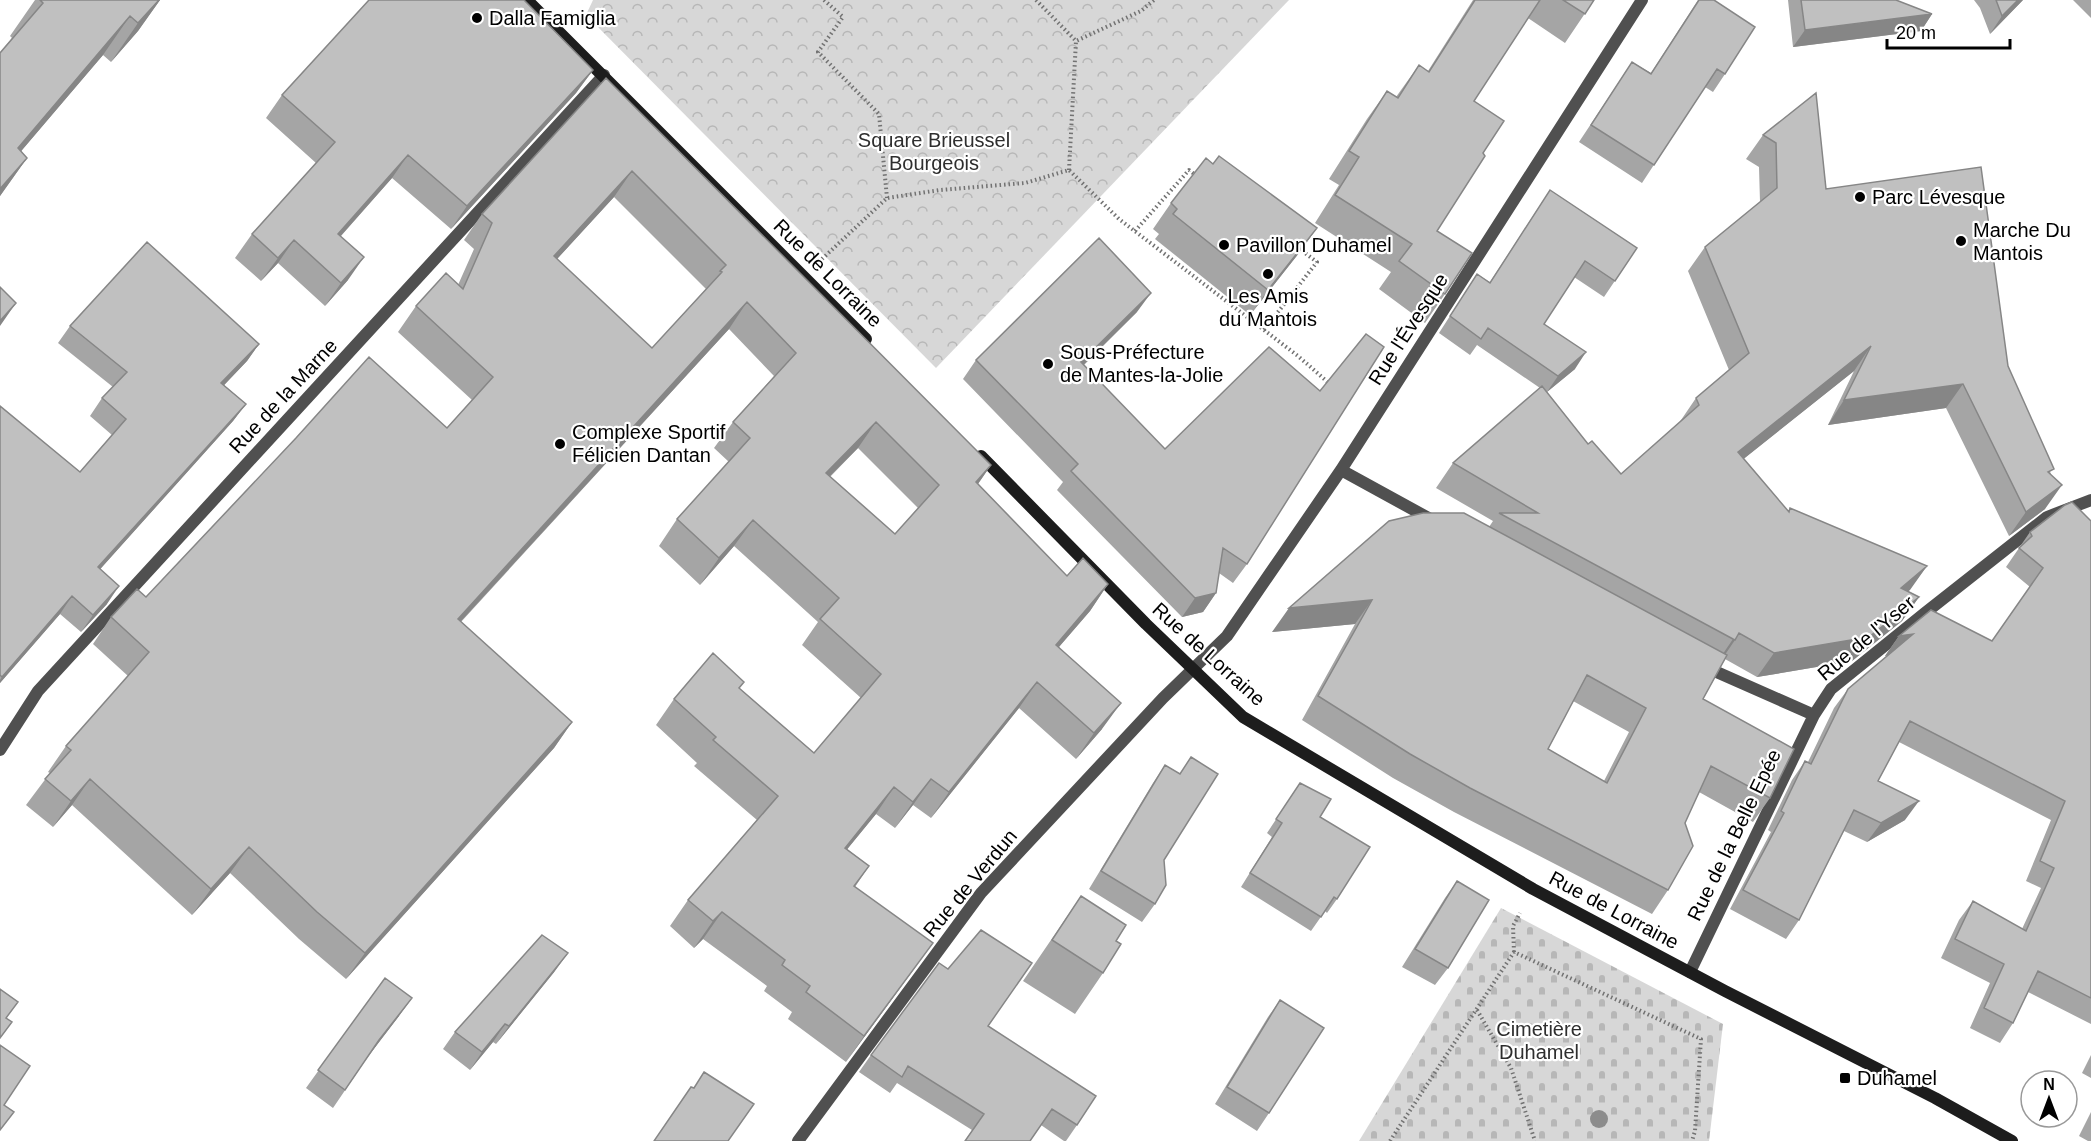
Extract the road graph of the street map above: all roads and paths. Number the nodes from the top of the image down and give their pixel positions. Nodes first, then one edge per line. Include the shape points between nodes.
1 (527, 0) edge
2 (824, 0) edge
3 (1036, 0) edge
4 (1154, 0) edge
5 (1642, 0) edge
6 (1076, 41) junction
7 (604, 75) junction
8 (1069, 170) junction
9 (1208, 184) edge
10 (887, 198) junction
11 (1135, 231) junction
12 (1290, 242) edge
13 (802, 274) junction
14 (1264, 330) junction
15 (878, 351) edge
16 (1372, 421) junction
17 (970, 445) edge
18 (1341, 470) junction
19 (2091, 500) edge
20 (1445, 526) edge
21 (1692, 660) edge
22 (1194, 669) junction
23 (1814, 715) junction
24 (0, 750) edge
25 (1533, 889) junction
26 (1514, 952) junction
27 (1690, 972) junction
28 (1477, 1010) junction
29 (798, 1141) edge
30 (1390, 1141) edge
31 (1534, 1141) edge
32 (1692, 1141) edge
33 (2012, 1141) edge

1 - 7 street, Rue de Lorraine
2 - 10 path via 843,17 818,52 879,114
3 - 6 path
4 - 6 path
5 - 16 street, Rue l'Évesque
6 - 8 path
7 - 13 street, Rue de Lorraine
7 - 24 street, Rue de la Marne via 38,691
8 - 10 path via 1025,183
8 - 11 path
9 - 11 path via 1189,170
10 - 13 path
11 - 14 path
12 - 14 path via 1317,262
13 - 15 street, Rue de Lorraine
14 - 16 path
16 - 18 street, Rue l'Évesque
17 - 22 street, Rue de Lorraine
18 - 20 street
18 - 22 street, Rue l'Évesque via 1227,636
19 - 23 street, Rue de l'Yser via 2047,517 1831,689
21 - 23 street
22 - 25 street, Rue de Lorraine via 1243,717
22 - 29 street, Rue de Verdun via 981,893
23 - 27 street, Rue de la Belle Epée
25 - 26 path via 1513,926
25 - 27 street, Rue de Lorraine
26 - 28 path
26 - 32 path via 1701,1039
27 - 33 street, Rue de Lorraine
28 - 30 path
28 - 31 path via 1511,1068

